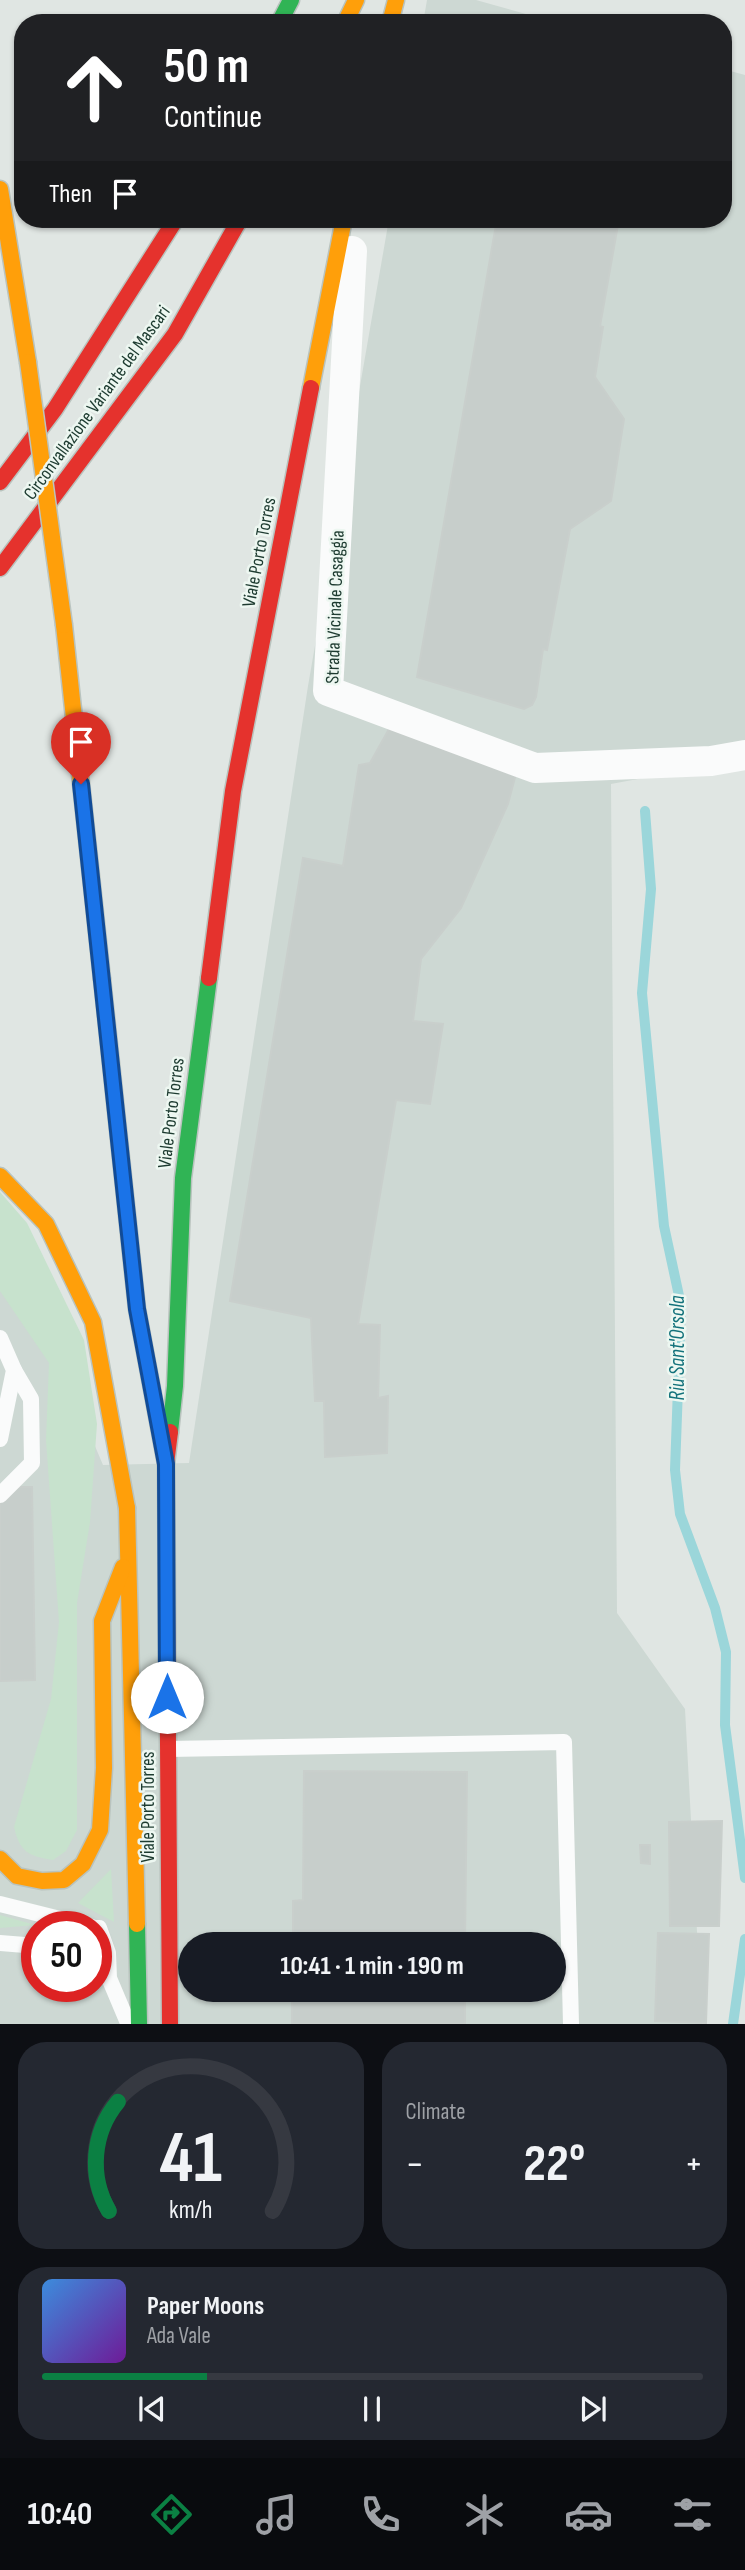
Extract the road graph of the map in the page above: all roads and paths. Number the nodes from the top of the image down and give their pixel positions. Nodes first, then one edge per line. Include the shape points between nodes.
1 (0, 189) edge
2 (170, 228) edge
3 (235, 228) edge
4 (342, 228) edge
5 (354, 228) edge
6 (0, 482) edge
7 (0, 568) edge
8 (745, 755) edge
9 (0, 1176) edge
10 (137, 1309) junction
11 (0, 1338) edge
12 (14, 1370) junction
13 (135, 1387) dead end
14 (0, 1439) edge
15 (133, 1452) dead end
16 (166, 1464) junction
17 (0, 1495) edge
18 (127, 1508) junction
19 (129, 1552) junction
20 (168, 1749) junction
21 (0, 1859) edge
22 (0, 1904) edge
23 (29, 1911) edge
24 (0, 1942) edge
25 (21, 1944) edge
26 (112, 1985) edge
27 (129, 2024) edge
28 (139, 2024) edge
29 (170, 2024) edge
30 (571, 2024) edge

1 - 10 main road, bridge via 64,625
2 - 6 main road, Circonvallazione Variante del Mascari via 55,409
3 - 7 main road, Circonvallazione Variante del Mascari via 175,334
4 - 16 main road, Viale Porto Torres via 233,791 183,1178 175,1386
5 - 8 street, Strada Vicinale Casaggia via 328,691 535,768 710,761
9 - 18 main road via 46,1224 93,1322
10 - 13 main road
10 - 16 main road
11 - 12 lane
12 - 14 lane
12 - 17 lane via 31,1399 32,1463
15 - 18 main road
16 - 20 main road, Viale Porto Torres
18 - 19 main road, Viale Porto Torres
19 - 21 main road via 102,1621 100,1830 83,1864 64,1880 17,1876
19 - 28 main road, Viale Porto Torres
20 - 29 main road, Viale Porto Torres
20 - 30 lane via 564,1742
22 - 23 lane
24 - 25 lane
26 - 27 lane

